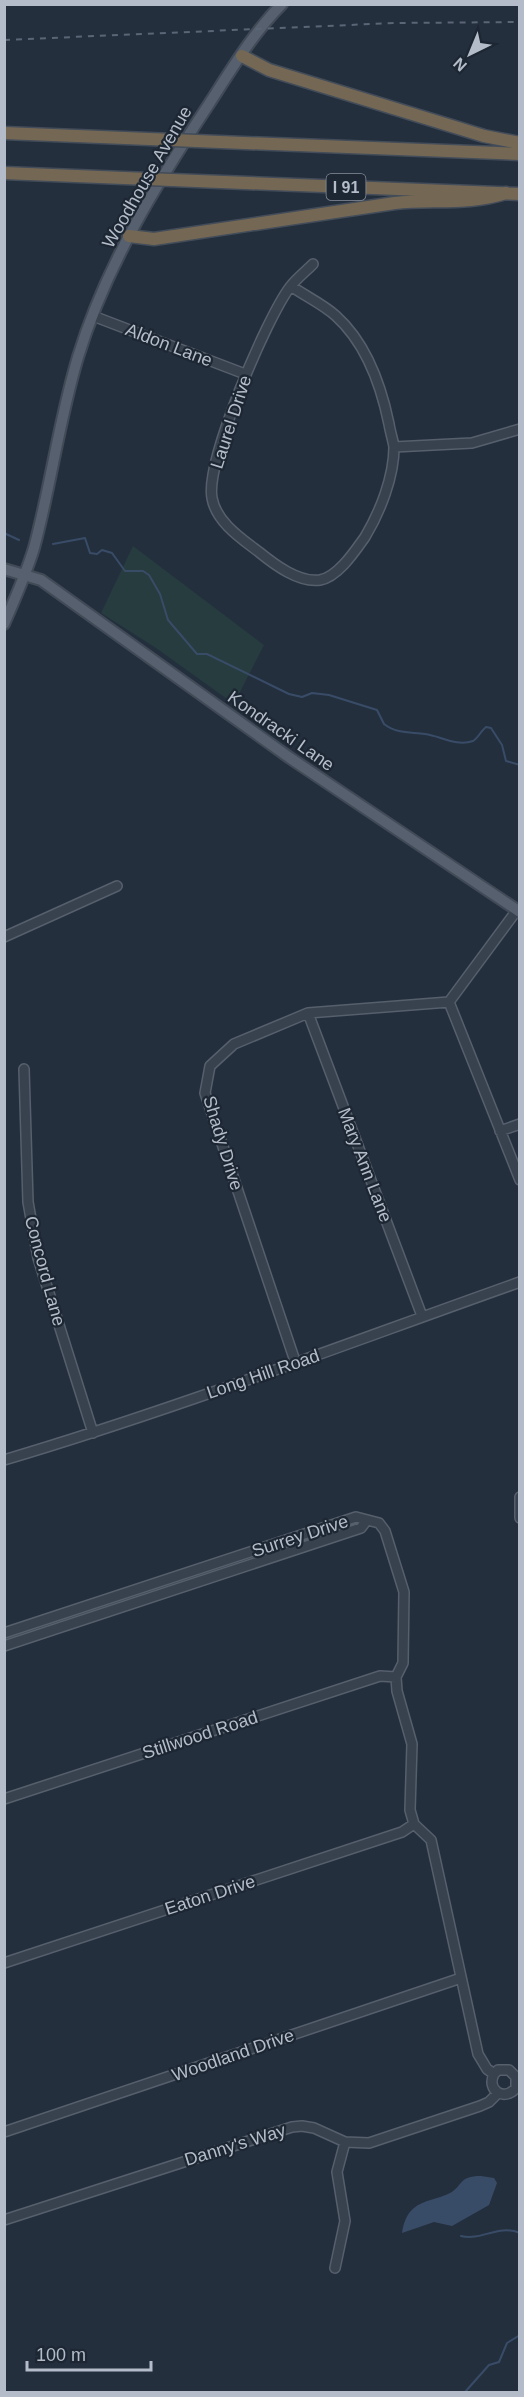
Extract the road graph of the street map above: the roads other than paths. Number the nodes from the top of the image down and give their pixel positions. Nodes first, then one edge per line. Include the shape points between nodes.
1 (282, 4) edge
2 (242, 56) junction
3 (4, 133) edge
4 (519, 143) edge
5 (519, 154) edge
6 (4, 173) edge
7 (506, 193) junction
8 (519, 194) edge
9 (129, 236) junction
10 (313, 264) dead end
11 (291, 286) junction
12 (93, 316) junction
13 (245, 374) junction
14 (519, 429) edge
15 (394, 447) junction
16 (4, 569) edge
17 (25, 574) junction
18 (4, 624) edge
19 (117, 886) dead end
20 (518, 911) edge
21 (4, 937) edge
22 (449, 1002) junction
23 (308, 1013) junction
24 (24, 1069) dead end
25 (519, 1124) edge
26 (500, 1131) junction
27 (519, 1180) edge
28 (519, 1282) edge
29 (422, 1316) junction
30 (296, 1364) junction
31 (93, 1433) junction
32 (4, 1460) edge
33 (519, 1497) edge
34 (519, 1518) edge
35 (367, 1520) junction
36 (4, 1633) edge
37 (4, 1646) edge
38 (396, 1677) junction
39 (4, 1799) edge
40 (414, 1824) junction
41 (4, 1963) edge
42 (461, 1978) junction
43 (494, 2074) junction
44 (498, 2093) junction
45 (4, 2132) edge
46 (345, 2142) junction
47 (4, 2220) edge
48 (335, 2268) dead end

1 - 2 main road, Woodhouse Avenue
2 - 4 highway via 269,70 484,136
2 - 9 main road, Woodhouse Avenue
3 - 5 highway, I 91, bridge
6 - 7 highway, I 91, bridge
7 - 8 highway, I 91
7 - 9 highway via 477,201 395,203 154,238
9 - 12 main road, Woodhouse Avenue
10 - 11 street, Laurel Drive
11 - 13 street, Laurel Drive
11 - 15 street, Laurel Drive via 336,316 364,349 383,395
12 - 13 street, Aldon Lane
12 - 17 main road, Woodhouse Avenue via 72,379 40,525
13 - 15 street, Laurel Drive via 216,461 212,498 219,515 236,534 273,563 306,580 322,579 356,550 375,521 387,490
14 - 15 street via 472,443
16 - 17 main road, Kondracki Lane
17 - 18 main road, Woodhouse Avenue
17 - 20 main road, Kondracki Lane via 45,582 290,758
19 - 21 street
20 - 22 street
22 - 23 street, Shady Drive
22 - 26 street
23 - 29 street, Mary Ann Lane
23 - 30 street, Shady Drive via 234,1044 210,1066 205,1093
24 - 31 street, Concord Lane via 28,1202 38,1258
25 - 26 street
26 - 27 street
28 - 29 street, Long Hill Road
29 - 30 street, Long Hill Road
30 - 31 street, Long Hill Road
31 - 32 street, Long Hill Road
33 - 34 street
35 - 36 street, Surrey Drive via 356,1517
35 - 37 street, Surrey Drive via 360,1528
35 - 38 street via 379,1523 385,1531 404,1592 403,1663
38 - 39 street, Stillwood Road via 380,1676
38 - 40 street via 412,1744 410,1810
40 - 41 street, Eaton Drive via 402,1832
40 - 42 street via 431,1840
42 - 43 street via 477,2054
42 - 45 street, Woodland Drive
43 - 44 street via 492,2087
43 - 44 street, Danny's Way via 503,2069 516,2077 512,2092
44 - 46 street, Danny's Way via 480,2106 369,2143
46 - 47 street, Danny's Way via 314,2128 292,2127
46 - 48 street via 337,2172 345,2221

